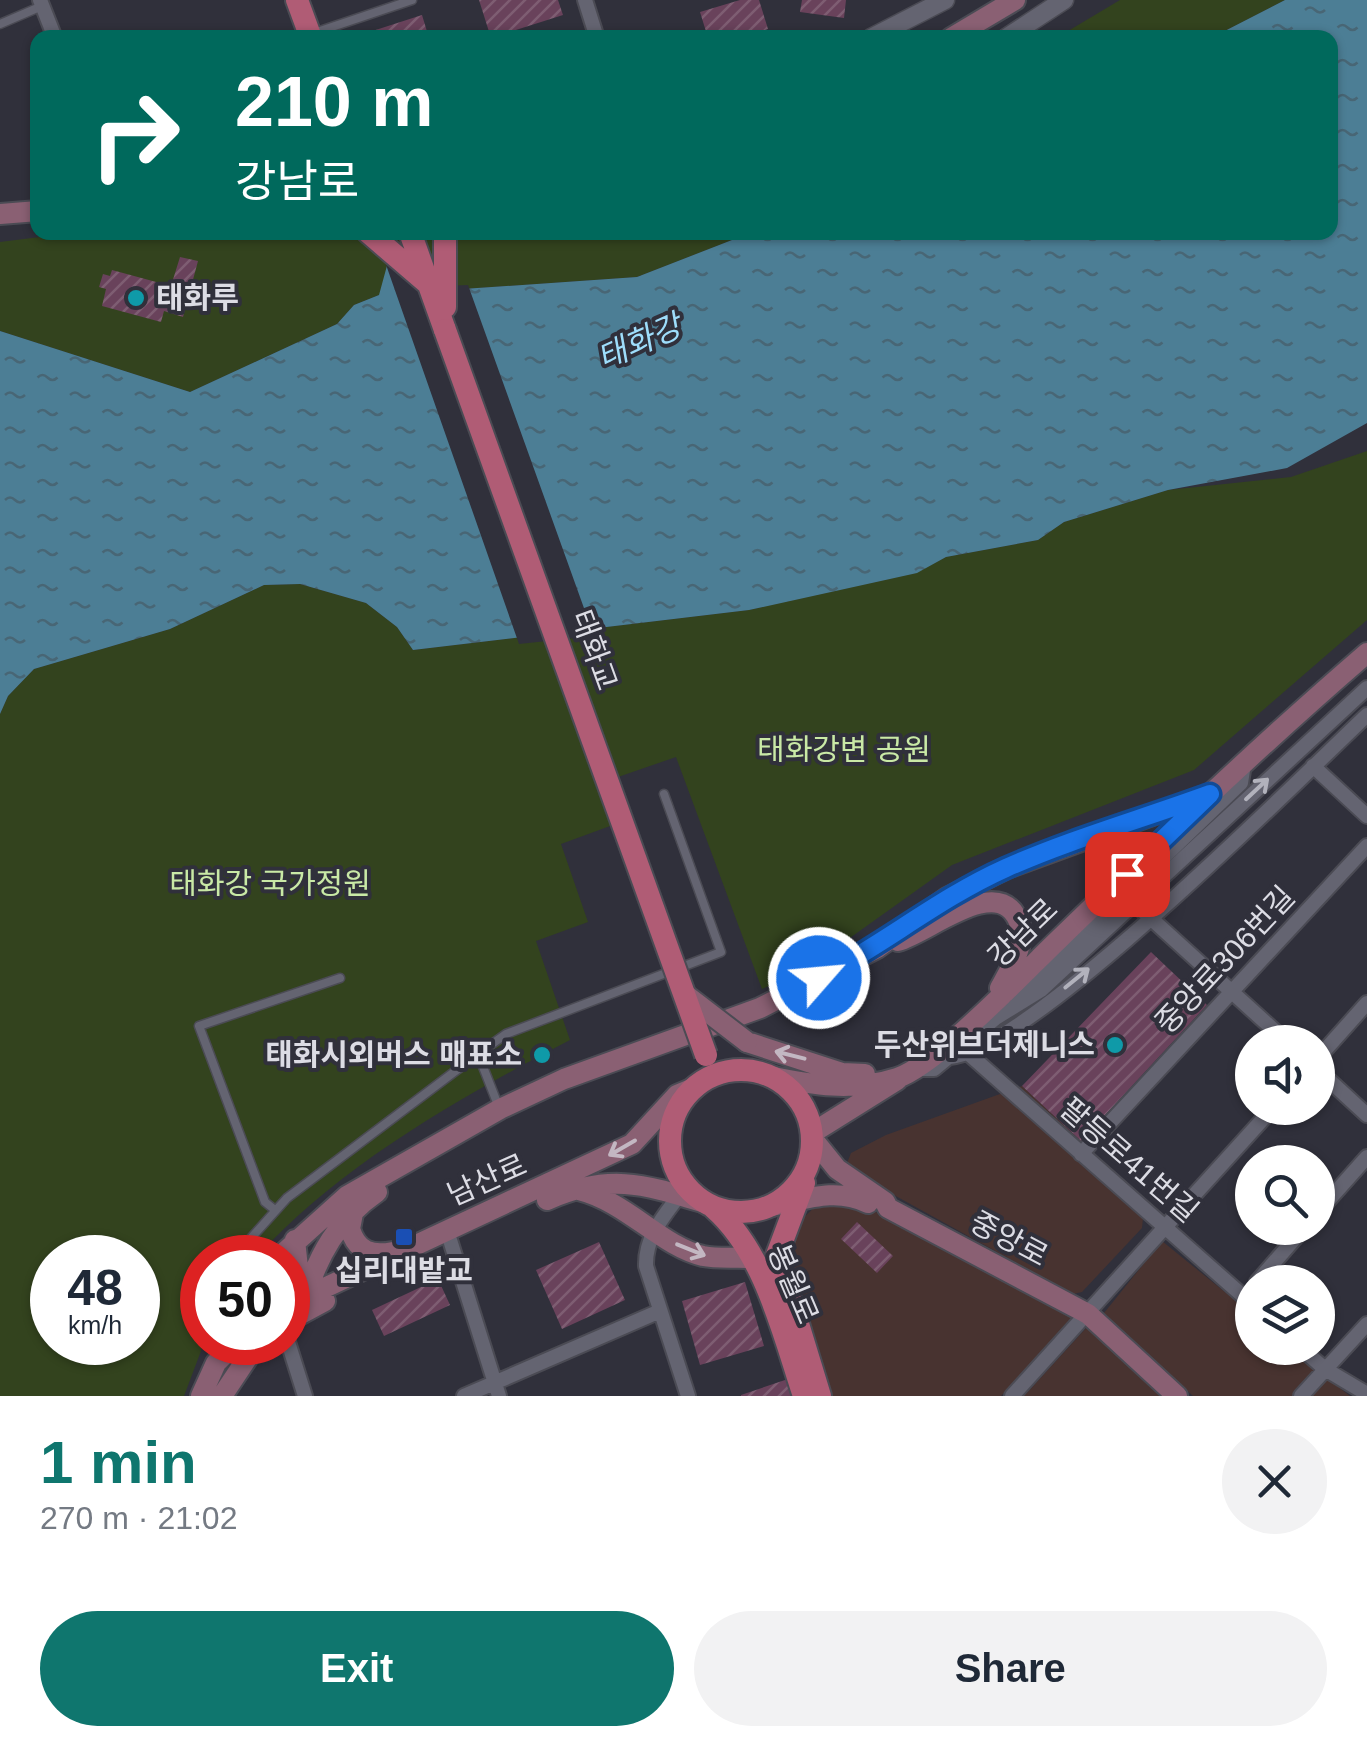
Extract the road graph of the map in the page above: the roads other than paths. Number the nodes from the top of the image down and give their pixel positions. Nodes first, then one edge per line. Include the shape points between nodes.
1 (297, 0) edge
2 (412, 0) edge
3 (584, 0) edge
4 (945, 0) edge
5 (1016, 0) edge
6 (1064, 0) edge
7 (41, 3) edge
8 (0, 24) edge
9 (52, 30) edge
10 (308, 30) edge
11 (327, 30) edge
12 (594, 30) edge
13 (887, 30) edge
14 (965, 30) edge
15 (1018, 30) edge
16 (30, 212) edge
17 (0, 214) edge
18 (445, 240) edge
19 (407, 243) edge
20 (446, 330) junction
21 (1367, 652) edge
22 (1367, 688) edge
23 (1367, 715) edge
24 (1244, 764) junction
25 (1313, 766) junction
26 (664, 794) dead end
27 (1210, 794) junction
28 (1367, 816) edge
29 (1367, 846) edge
30 (1134, 903) junction
31 (1150, 918) junction
32 (877, 948) junction
33 (340, 978) dead end
34 (1232, 993) junction
35 (687, 996) junction
36 (1367, 1003) edge
37 (991, 1013) junction
38 (1268, 1025) edge
39 (1335, 1039) edge
40 (478, 1054) junction
41 (970, 1056) junction
42 (950, 1057) junction
43 (908, 1072) junction
44 (705, 1073) junction
45 (769, 1076) junction
46 (1335, 1086) edge
47 (500, 1110) junction
48 (1367, 1115) edge
49 (1258, 1125) edge
50 (812, 1138) junction
51 (436, 1143) junction
52 (1081, 1154) junction
53 (1367, 1157) edge
54 (806, 1170) junction
55 (577, 1190) junction
56 (683, 1191) junction
57 (1335, 1193) edge
58 (798, 1201) junction
59 (710, 1205) junction
60 (766, 1207) junction
61 (354, 1208) junction
62 (888, 1208) junction
63 (275, 1210) junction
64 (655, 1228) junction
65 (1165, 1228) junction
66 (253, 1235) edge
67 (301, 1235) edge
68 (450, 1240) junction
69 (1290, 1245) edge
70 (414, 1247) junction
71 (750, 1258) junction
72 (1274, 1265) edge
73 (1235, 1280) edge
74 (310, 1282) edge
75 (310, 1303) edge
76 (310, 1304) edge
77 (660, 1311) junction
78 (1088, 1314) junction
79 (1367, 1324) edge
80 (215, 1365) edge
81 (243, 1365) edge
82 (295, 1365) edge
83 (1320, 1365) edge
84 (1325, 1370) junction
85 (497, 1389) edge
86 (1367, 1394) edge
87 (201, 1396) edge
88 (222, 1396) edge
89 (304, 1396) edge
90 (464, 1396) edge
91 (688, 1396) edge
92 (804, 1396) edge
93 (820, 1396) edge
94 (1012, 1396) edge
95 (1177, 1396) edge
96 (1301, 1396) edge

1 - 10 main road
2 - 11 lane
3 - 12 street
4 - 13 street
5 - 14 main road
6 - 15 street
7 - 8 lane
7 - 9 street
16 - 17 main road
18 - 20 main road
19 - 20 main road, 태화교
20 - 35 main road, 태화교, bridge
21 - 24 main road, 강남로
30 -> 22 street
23 - 25 street
24 - 27 main road, 강남로
24 - 37 street via 1241,784
25 - 28 street
25 - 31 street
26 - 40 lane via 720,952 506,1034
27 - 32 main road via 1007,868 947,898
27 - 37 main road, 강남로
29 - 34 street, 중앙로306번길
30 - 31 street
30 - 37 street via 1041,990
31 - 34 street
41 -> 31 street via 1020,1024
32 - 37 main road via 975,904 1004,904 1020,926 1020,942
32 - 47 main road via 760,1008
33 - 63 lane via 199,1026 265,1202
34 - 38 street
34 - 52 street, 중앙로306번길
43 -> 35 main road, bridge via 842,1073 747,1042
35 - 44 main road, 태화교, bridge
36 - 39 street
37 - 42 street
37 - 43 main road, 강남로
40 - 47 lane
40 - 63 lane
41 - 42 street
41 - 52 street, 팔등로41번길
42 - 43 street via 934,1069
43 - 45 main road via 830,1088
43 - 50 main road, 강남로 via 882,1094 839,1113
44 - 45 main road
44 - 56 main road via 670,1132
44 -> 70 main road, 남산로 via 632,1144
45 - 50 main road via 799,1100
46 - 48 street
47 - 51 main road
49 - 65 street
50 - 54 main road
50 - 62 main road, 중앙로 via 837,1169
51 - 61 main road via 412,1171
51 - 67 main road via 347,1196
52 - 65 street, 팔등로41번길
53 - 57 street
54 - 58 main road, 봉월로
54 - 60 main road via 795,1188
55 - 56 main road, 남산로 via 626,1181
55 - 64 main road via 604,1196
55 - 68 main road, 남산로
56 - 59 main road
56 - 64 street
58 - 60 main road
58 - 62 main road via 851,1195
58 - 93 main road, 봉월로 via 776,1255
59 - 60 main road via 738,1212
59 - 71 main road, 봉월로 via 738,1233
61 - 70 main road via 350,1229 366,1252
61 - 74 main road via 330,1236
62 - 78 main road, 중앙로
63 - 66 lane
64 -> 71 main road via 704,1256
64 - 77 street via 646,1266
65 - 73 street, 팔등로41번길
65 - 78 street
68 - 76 main road, 남산로
68 - 85 street
69 - 72 street
70 - 75 main road, 남산로
71 - 92 main road, 봉월로
77 - 85 street
77 - 91 street
78 - 94 street
78 - 95 main road, 중앙로
79 - 84 street
80 - 87 main road
81 - 88 main road
82 - 89 street
83 - 84 street
84 - 86 street
84 - 96 street
85 - 90 street

